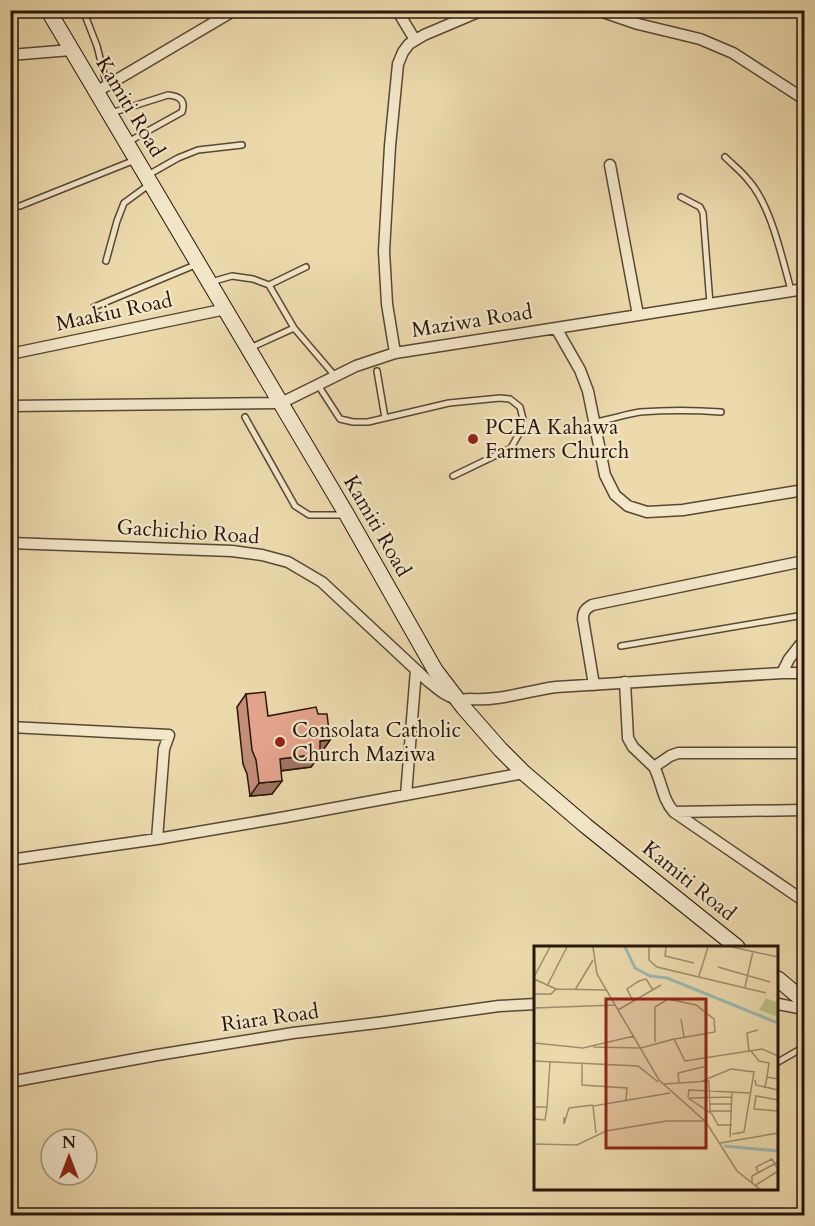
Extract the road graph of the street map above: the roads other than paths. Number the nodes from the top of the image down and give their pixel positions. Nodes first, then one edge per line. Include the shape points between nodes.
1 (48, 10) edge
2 (83, 10) edge
3 (210, 10) edge
4 (235, 10) edge
5 (398, 10) edge
6 (483, 10) edge
7 (597, 10) edge
8 (216, 21) junction
9 (416, 40) junction
10 (71, 50) junction
11 (10, 56) edge
12 (102, 89) junction
13 (804, 99) edge
14 (109, 114) junction
15 (127, 143) junction
16 (242, 145) dead end
17 (725, 158) dead end
18 (137, 160) junction
19 (610, 165) dead end
20 (149, 180) junction
21 (681, 197) dead end
22 (20, 206) dead end
23 (106, 261) dead end
24 (199, 263) junction
25 (306, 267) dead end
26 (210, 282) junction
27 (269, 285) junction
28 (799, 290) edge
29 (710, 304) junction
30 (94, 307) dead end
31 (226, 309) junction
32 (804, 309) edge
33 (638, 315) junction
34 (294, 328) junction
35 (556, 328) junction
36 (249, 348) junction
37 (395, 353) junction
38 (10, 354) edge
39 (377, 371) dead end
40 (335, 376) junction
41 (318, 385) junction
42 (281, 403) junction
43 (10, 405) edge
44 (721, 411) dead end
45 (245, 417) dead end
46 (385, 417) junction
47 (594, 422) junction
48 (453, 476) dead end
49 (804, 490) edge
50 (347, 515) junction
51 (10, 543) edge
52 (804, 561) edge
53 (804, 615) edge
54 (804, 640) edge
55 (621, 646) dead end
56 (416, 670) junction
57 (782, 673) junction
58 (804, 673) edge
59 (625, 682) junction
60 (594, 685) junction
61 (457, 699) junction
62 (10, 727) edge
63 (804, 753) edge
64 (654, 767) junction
65 (524, 772) junction
66 (406, 795) junction
67 (804, 810) edge
68 (674, 812) junction
69 (158, 839) junction
70 (10, 860) edge
71 (804, 901) edge
72 (736, 946) edge
73 (779, 981) edge
74 (804, 1001) edge
75 (534, 1004) edge
76 (779, 1004) edge
77 (804, 1009) edge
78 (804, 1047) edge
79 (779, 1061) edge
80 (10, 1082) edge

1 - 10 main road, Kamiti Road
2 - 12 lane via 97,46
3 - 8 street
4 - 8 street
5 - 9 street
6 - 9 street
7 - 13 street via 700,39 733,53
8 - 12 street
9 - 37 street via 403,52 398,64 390,146 384,251
10 - 11 street, Kamiti Road
10 - 12 main road, Kamiti Road
12 - 14 main road, Kamiti Road
14 - 15 main road, Kamiti Road
14 - 15 lane via 168,95 182,99 182,112
15 - 18 main road, Kamiti Road
16 - 20 lane via 198,150 178,158
17 - 28 lane via 750,182 763,204
18 - 20 main road, Kamiti Road
18 - 22 lane
19 - 33 street
20 - 23 lane via 124,203
20 - 24 main road, Kamiti Road
21 - 29 lane via 700,207 703,213
24 - 26 main road, Kamiti Road
24 - 30 lane
25 - 27 lane
26 - 27 lane via 232,276
26 - 31 main road, Kamiti Road
27 - 34 lane
28 - 29 street
28 - 32 lane
29 - 33 street
31 - 36 main road, Kamiti Road
31 - 38 street, Maakiu Road
33 - 35 street
34 - 36 lane
34 - 40 lane
35 - 37 street, Maziwa Road
35 - 47 street, Maziwa Road via 580,370
36 - 42 main road, Kamiti Road
37 - 40 street, Maziwa Road
39 - 46 lane
40 - 41 street, Maziwa Road
41 - 42 street, Maziwa Road
41 - 46 lane via 340,419 368,422
42 - 43 street
42 - 50 main road, Kamiti Road
44 - 47 lane via 639,412
45 - 50 lane via 295,506 309,515
46 - 48 lane via 449,403 500,398 510,399 520,407 521,430 511,448
47 - 49 street, Maziwa Road via 605,475 615,495 628,506 647,512 683,510
50 - 61 main road, Kamiti Road via 435,670
51 - 56 street, Gachichio Road via 232,551 288,562 322,582
52 - 60 street via 587,608 583,619
53 - 55 lane
54 - 57 street
56 - 61 street, Gachichio Road via 442,693
56 - 66 street
57 - 58 street
57 - 59 street
59 - 60 street
59 - 64 street via 628,738
60 - 61 street via 541,689 506,698
61 - 65 main road, Kamiti Road
62 - 69 street via 169,735 164,749
63 - 64 street via 678,753
64 - 68 street via 666,803
65 - 66 street
65 - 72 main road, Kamiti Road
66 - 69 street
67 - 68 street
68 - 71 street
69 - 70 street
73 - 74 main road
75 - 80 street, Riara Road via 293,1033
76 - 77 street
78 - 79 lane

